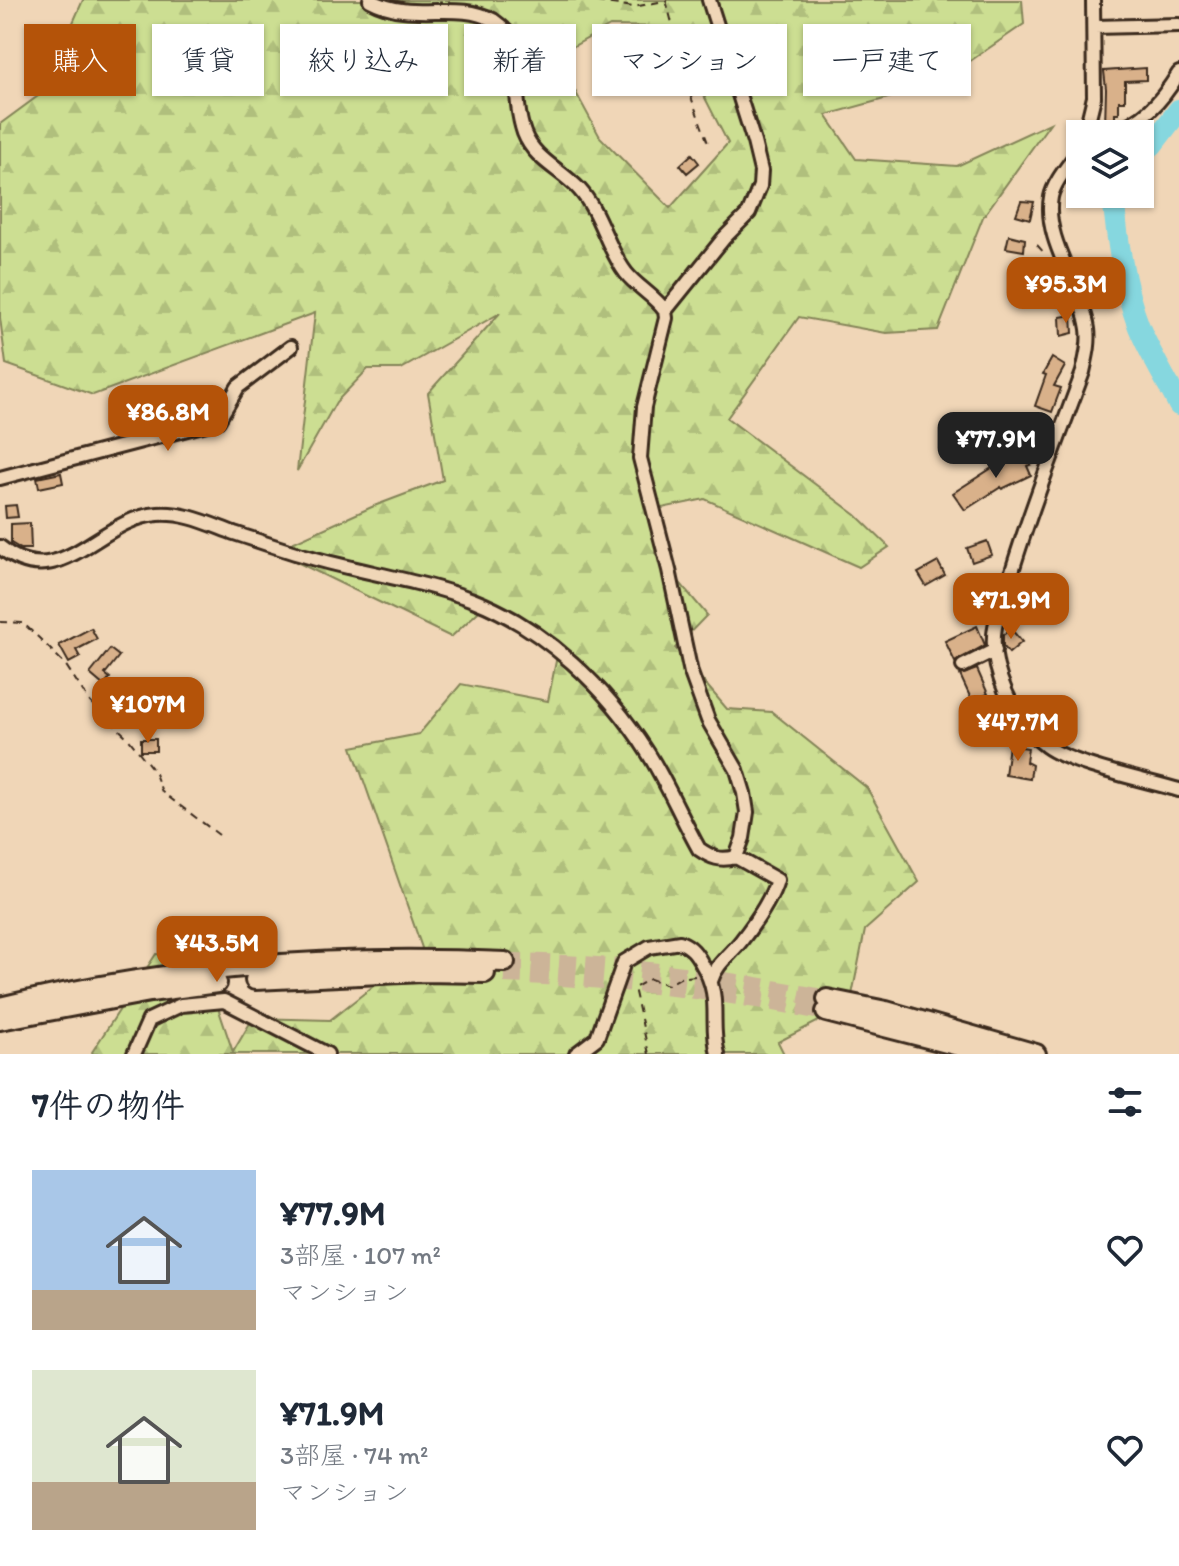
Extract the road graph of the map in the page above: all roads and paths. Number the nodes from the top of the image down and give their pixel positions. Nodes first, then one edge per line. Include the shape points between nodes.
1 (370, 0) edge
2 (582, 0) edge
3 (666, 0) edge
4 (709, 0) edge
5 (1093, 0) edge
6 (1179, 25) edge
7 (1094, 27) junction
8 (1179, 73) edge
9 (1088, 120) edge
10 (1138, 120) edge
11 (708, 143) dead end
12 (1066, 171) edge
13 (665, 311) junction
14 (291, 347) dead end
15 (0, 478) edge
16 (0, 547) edge
17 (0, 622) edge
18 (995, 650) junction
19 (963, 666) dead end
20 (1179, 790) edge
21 (219, 835) dead end
22 (736, 857) junction
23 (711, 981) junction
24 (0, 1007) edge
25 (0, 1020) edge
26 (134, 1054) edge
27 (327, 1054) edge
28 (576, 1054) edge
29 (649, 1054) edge
30 (718, 1054) edge
31 (990, 1054) edge
32 (1036, 1054) edge

1 - 13 street via 407,12 475,10 503,28 514,42 520,118 531,146 579,189 627,275
2 - 3 path via 634,7
3 - 11 path
4 - 13 street via 754,142 760,186 749,213
5 - 7 street
6 - 7 street
7 - 9 street via 1094,97
8 - 10 street via 1161,102
12 - 18 street via 1051,194 1050,210 1057,245 1085,316 1088,347 1019,548 995,628
13 - 22 street via 641,423 640,458 691,673 744,793 747,812
14 - 15 street via 238,387 218,421
16 - 22 street via 24,562 52,564 128,521 180,514 311,558 475,601 526,629 593,682 649,754 699,849 713,858
17 - 21 path via 23,623 39,638 65,664 90,702 127,737 154,771 162,792
18 - 19 street
18 - 20 street via 1005,695 1047,747
22 - 23 street via 777,880
23 - 28 street via 690,946 667,942 649,947 624,962 597,1038
23 - 29 path via 686,976 668,985 650,979 634,988
23 - 30 street
24 - 25 highway via 176,976 292,964 438,959 504,968 228,982
26 - 27 street via 149,1020 181,1005 224,1001
31 - 32 highway via 826,1006 886,1011

